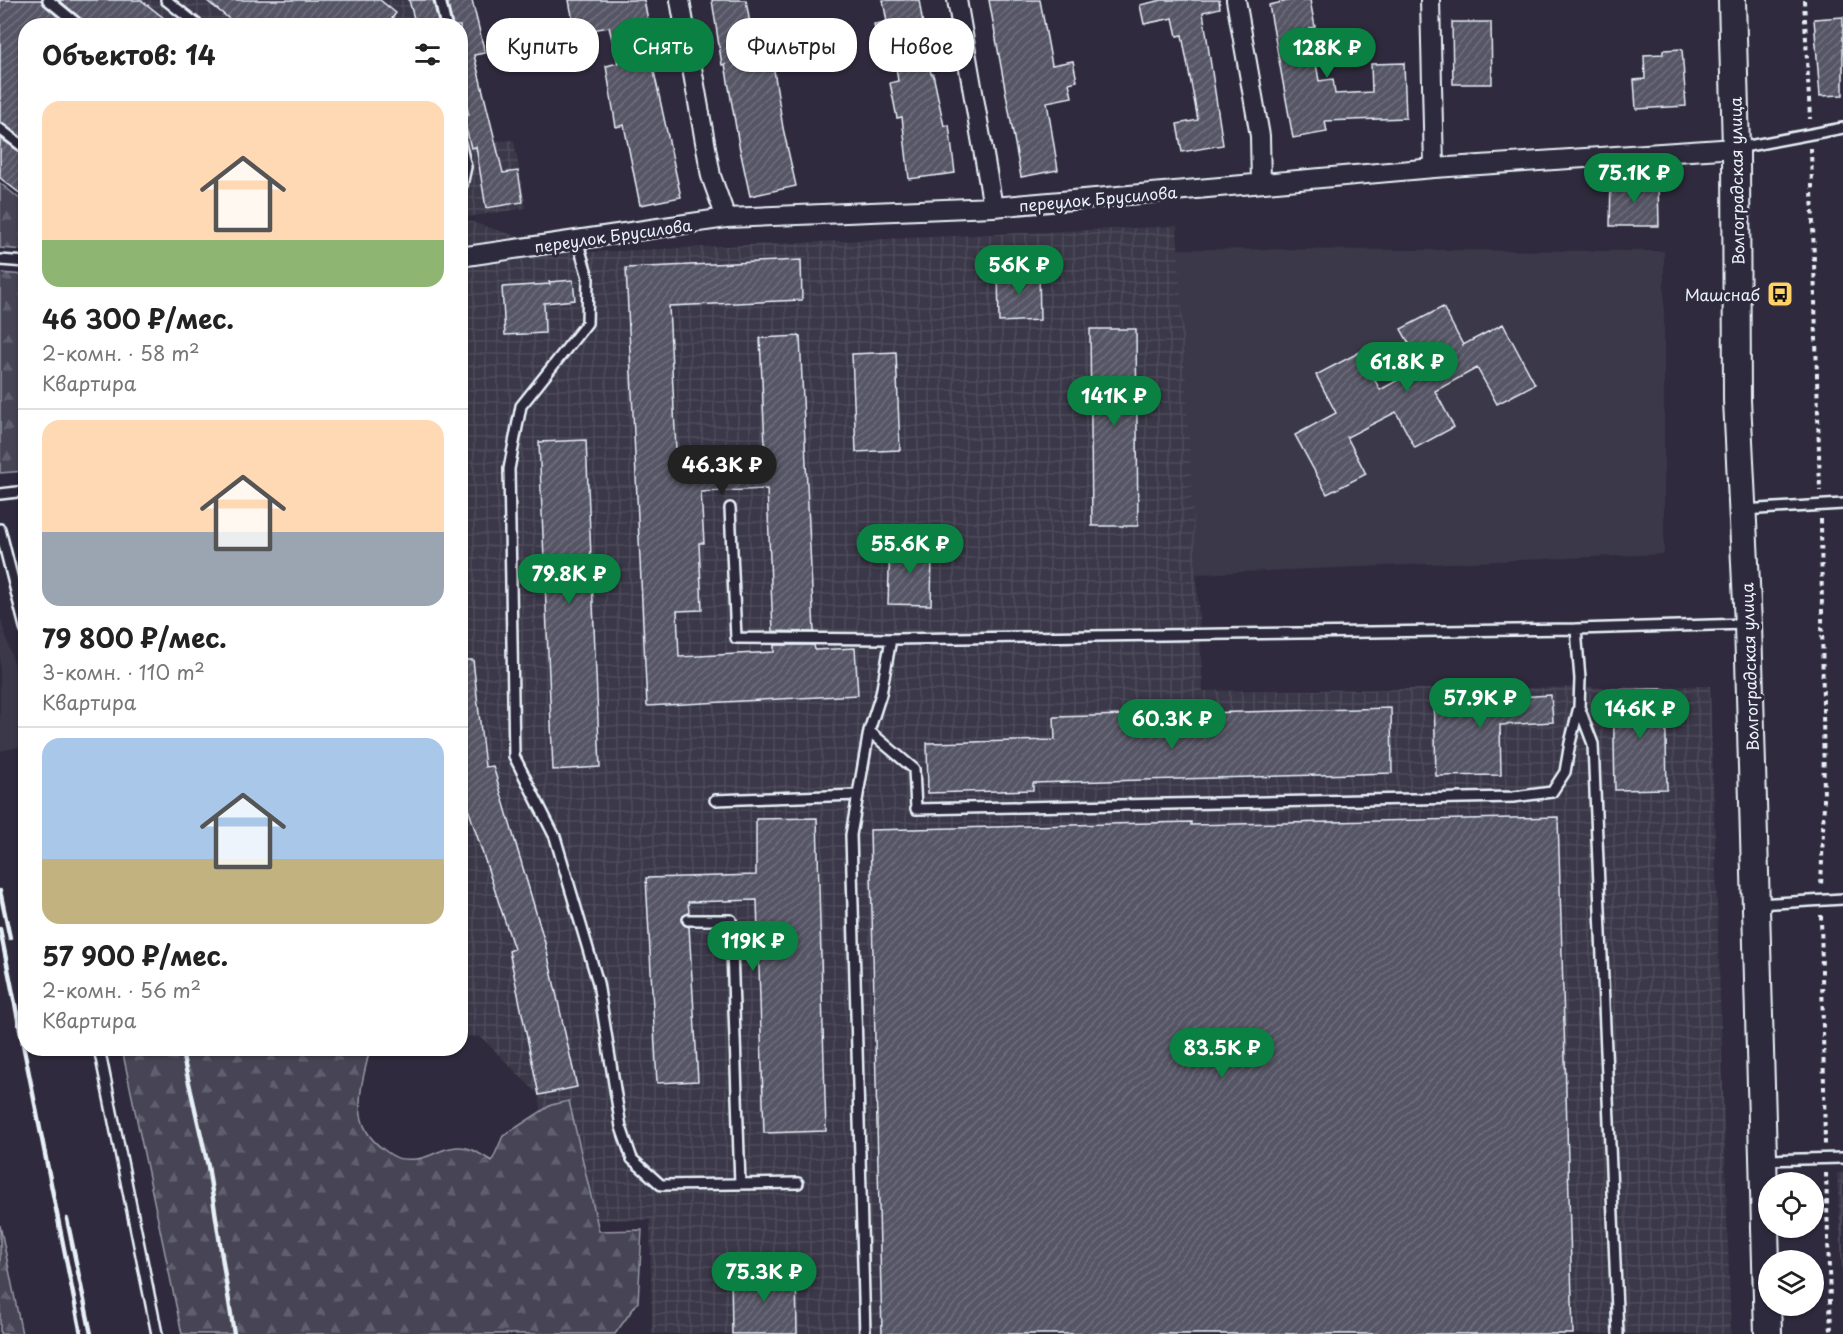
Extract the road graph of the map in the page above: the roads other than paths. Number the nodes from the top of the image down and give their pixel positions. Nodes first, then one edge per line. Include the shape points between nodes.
1 (48, 0) edge
2 (166, 0) edge
3 (440, 0) edge
4 (680, 0) edge
5 (957, 0) edge
6 (1236, 0) edge
7 (1430, 0) edge
8 (1732, 0) edge
9 (70, 18) edge
10 (189, 18) edge
11 (444, 18) edge
12 (1843, 128) edge
13 (0, 129) edge
14 (18, 143) edge
15 (1736, 148) junction
16 (1434, 168) junction
17 (1261, 183) junction
18 (993, 207) junction
19 (726, 218) junction
20 (577, 240) junction
21 (468, 256) edge
22 (0, 260) edge
23 (18, 261) edge
24 (18, 491) edge
25 (0, 494) edge
26 (1843, 504) edge
27 (730, 508) dead end
28 (1743, 510) junction
29 (0, 529) edge
30 (18, 600) edge
31 (1748, 624) junction
32 (1576, 629) junction
33 (891, 639) junction
34 (1580, 707) junction
35 (868, 731) junction
36 (858, 795) junction
37 (715, 800) dead end
38 (1843, 899) edge
39 (1757, 904) junction
40 (688, 920) dead end
41 (101, 1056) edge
42 (1843, 1158) edge
43 (1763, 1160) junction
44 (798, 1183) dead end
45 (740, 1184) junction
46 (157, 1334) edge
47 (865, 1334) edge
48 (1618, 1334) edge
49 (1768, 1334) edge

1 - 9 lane
2 - 10 lane
3 - 11 lane
4 - 19 street via 711,176
5 - 18 street
6 - 17 street via 1260,136
7 - 16 street
8 - 15 main road, Волгоградская улица
12 - 15 lane
13 - 14 lane
15 - 16 street, переулок Брусилова
15 - 28 main road, Волгоградская улица via 1737,399
16 - 17 street, переулок Брусилова
17 - 18 street, переулок Брусилова
18 - 19 street, переулок Брусилова
19 - 20 street, переулок Брусилова
20 - 21 street, переулок Брусилова
20 - 45 lane via 588,277 587,323 521,406 508,469 514,756 555,837 598,983 621,1127 632,1159 661,1185
22 - 23 lane
24 - 25 lane
26 - 28 lane
27 - 33 lane via 736,638
28 - 31 main road, Волгоградская улица
29 - 30 lane
31 - 32 lane
31 - 39 main road, Волгоградская улица
32 - 33 lane
32 - 34 lane
33 - 35 lane via 881,694
34 - 35 lane via 1565,772 1552,792 1513,797 916,809 914,770
34 - 48 lane via 1593,744
35 - 36 lane
36 - 37 lane
36 - 47 lane via 851,835
38 - 39 lane
39 - 43 main road, Волгоградская улица
40 - 45 lane via 731,920
41 - 46 lane
42 - 43 lane
43 - 49 main road, Волгоградская улица
44 - 45 lane

